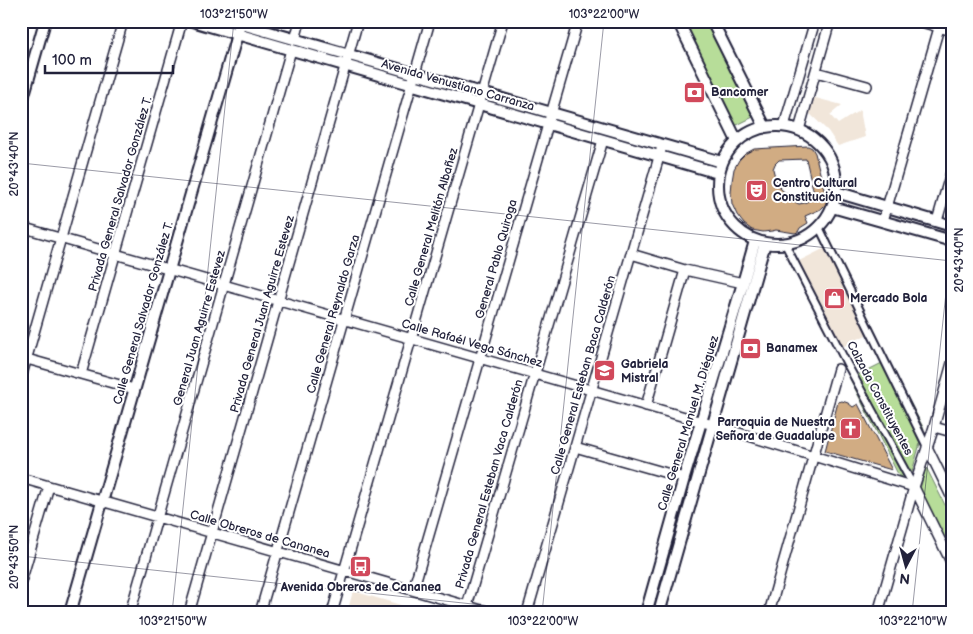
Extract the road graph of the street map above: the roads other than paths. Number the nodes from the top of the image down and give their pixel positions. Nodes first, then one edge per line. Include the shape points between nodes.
1 (45, 21) edge
2 (123, 21) edge
3 (182, 21) edge
4 (192, 21) edge
5 (300, 21) edge
6 (358, 21) edge
7 (430, 21) edge
8 (504, 21) edge
9 (578, 21) edge
10 (678, 21) edge
11 (712, 21) edge
12 (815, 21) edge
13 (830, 21) edge
14 (918, 21) edge
15 (940, 24) edge
16 (237, 25) edge
17 (952, 31) edge
18 (293, 45) junction
19 (349, 55) junction
20 (346, 66) junction
21 (816, 72) junction
22 (415, 74) junction
23 (412, 85) junction
24 (867, 86) dead end
25 (482, 93) junction
26 (479, 104) junction
27 (21, 105) edge
28 (552, 113) junction
29 (549, 124) junction
30 (765, 126) junction
31 (784, 126) junction
32 (799, 130) junction
33 (603, 140) junction
34 (737, 141) junction
35 (663, 145) junction
36 (659, 156) junction
37 (722, 162) junction
38 (952, 169) edge
39 (718, 173) junction
40 (836, 192) junction
41 (832, 207) junction
42 (887, 207) junction
43 (883, 221) junction
44 (937, 221) junction
45 (952, 226) edge
46 (21, 227) edge
47 (819, 227) junction
48 (61, 238) junction
49 (952, 241) edge
50 (760, 242) junction
51 (785, 244) junction
52 (116, 254) junction
53 (631, 254) junction
54 (169, 269) junction
55 (685, 270) junction
56 (744, 283) junction
57 (224, 285) junction
58 (279, 300) junction
59 (344, 319) junction
60 (412, 339) junction
61 (481, 358) junction
62 (27, 359) junction
63 (952, 363) edge
64 (838, 369) dead end
65 (81, 374) junction
66 (535, 374) junction
67 (21, 378) edge
68 (134, 389) junction
69 (592, 390) junction
70 (646, 406) junction
71 (702, 422) junction
72 (713, 425) junction
73 (934, 427) junction
74 (952, 432) edge
75 (575, 447) junction
76 (927, 447) junction
77 (813, 457) junction
78 (21, 478) edge
79 (684, 478) junction
80 (49, 486) junction
81 (914, 487) junction
82 (952, 498) edge
83 (102, 502) junction
84 (157, 517) junction
85 (212, 533) junction
86 (277, 552) junction
87 (952, 564) edge
88 (344, 571) junction
89 (21, 582) edge
90 (413, 590) junction
91 (467, 606) junction
92 (70, 613) edge
93 (130, 613) edge
94 (189, 613) edge
95 (260, 613) edge
96 (332, 613) edge
97 (492, 613) edge
98 (527, 613) edge
99 (646, 613) edge
100 (659, 613) edge
101 (769, 613) edge
102 (878, 613) edge

1 - 27 street
2 - 48 street
3 - 52 street, Privada General Salvador González T.
4 - 16 street, Avenida Venustiano Carranza
5 - 18 street, General Juan Aguirre Estevez
6 - 19 street, Privada General Juan Aguirre Estevez
7 - 22 street, Calle General Reynaldo Garza
8 - 25 street, Calle General Melitón Albañez
9 - 28 street, General Pablo Quiroga
10 - 34 street
11 - 30 street
12 - 31 street
13 - 21 street
14 - 15 street
15 - 17 street
15 - 42 street
16 - 18 street, Avenida Venustiano Carranza
16 - 54 street, Calle General Salvador González T.
18 - 19 street, Avenida Venustiano Carranza
18 - 20 street, Avenida Venustiano Carranza
18 - 57 street, General Juan Aguirre Estevez
19 - 20 street, Privada General Juan Aguirre Estevez
19 - 22 street, Avenida Venustiano Carranza
20 - 23 street, Avenida Venustiano Carranza
20 - 58 street, Privada General Juan Aguirre Estevez
21 - 24 street
21 - 32 street
22 - 23 street, Calle General Reynaldo Garza
22 - 25 street, Avenida Venustiano Carranza
23 - 26 street, Avenida Venustiano Carranza
23 - 59 street, Calle General Reynaldo Garza
25 - 26 street, Calle General Melitón Albañez
25 - 28 street, Avenida Venustiano Carranza
26 - 29 street, Avenida Venustiano Carranza
26 - 60 street, Calle General Melitón Albañez
28 - 29 street, General Pablo Quiroga
28 - 35 street, Avenida Venustiano Carranza
29 - 33 street, Avenida Venustiano Carranza
29 - 61 street, General Pablo Quiroga
30 - 31 street
30 - 34 street
31 - 32 street
32 - 40 street via 824,148 836,176
33 - 36 street, Avenida Venustiano Carranza
33 - 66 street, Privada General Esteban Vaca Calderón
34 - 37 street
35 - 36 street, Calle General Esteban Baca Calderón
35 - 37 street, Avenida Venustiano Carranza
36 - 39 street, Avenida Venustiano Carranza
36 - 53 street, Calle General Esteban Baca Calderón
37 - 39 street
38 - 44 street
39 - 50 street via 718,196 726,217 745,236
40 - 41 street
40 - 42 street
41 - 43 street
41 - 47 street
42 - 43 street
42 - 44 street
43 - 49 street
44 - 45 street
46 - 48 street, Calle Rafaél Vega Sánchez
47 - 51 street via 803,238
47 - 76 street, Calzada Constituyentes
48 - 52 street, Calle Rafaél Vega Sánchez
48 - 62 street
50 - 51 street
50 - 56 street, Calle General Manuel M. Diéguez
50 - 72 street, Calle General Manuel M. Diéguez
51 - 81 street, Calzada Constituyentes
52 - 54 street, Calle Rafaél Vega Sánchez
52 - 65 street, Privada General Salvador González T.
53 - 55 street
53 - 69 street, Calle General Esteban Baca Calderón
54 - 57 street, Calle Rafaél Vega Sánchez
54 - 68 street, Calle General Salvador González T.
55 - 56 street
55 - 70 street
56 - 71 street, Calle General Manuel M. Diéguez
57 - 58 street, Calle Rafaél Vega Sánchez
57 - 84 street, General Juan Aguirre Estevez
58 - 59 street, Calle Rafaél Vega Sánchez
58 - 85 street, Privada General Juan Aguirre Estevez
59 - 60 street, Calle Rafaél Vega Sánchez
59 - 86 street, Calle General Reynaldo Garza
60 - 61 street, Calle Rafaél Vega Sánchez
60 - 88 street, Calle General Melitón Albañez
61 - 66 street, Calle Rafaél Vega Sánchez
61 - 90 street, General Pablo Quiroga
62 - 65 street
62 - 67 street
63 - 73 street
64 - 77 street
65 - 68 street
66 - 69 street, Calle Rafaél Vega Sánchez
66 - 91 street, Privada General Esteban Vaca Calderón
68 - 83 street, Calle General Salvador González T.
69 - 70 street, Calle Rafaél Vega Sánchez
69 - 75 street, Calle General Esteban Baca Calderón
70 - 71 street, Calle Rafaél Vega Sánchez
71 - 72 street, Calle Rafaél Vega Sánchez
71 - 79 street, Calle General Manuel M. Diéguez
72 - 77 street, Calle Rafaél Vega Sánchez
72 - 100 street, Calle General Manuel M. Diéguez
73 - 74 street
73 - 76 street
75 - 79 street
75 - 98 street, Calle General Esteban Baca Calderón
76 - 81 street
76 - 82 street, Calzada Constituyentes
77 - 81 street, Calle Rafaél Vega Sánchez
77 - 101 street
78 - 80 street, Calle Obreros de Cananea
79 - 99 street, Calle General Manuel M. Diéguez
80 - 83 street, Calle Obreros de Cananea
80 - 89 street
81 - 87 street, Calzada Constituyentes
81 - 102 street
83 - 84 street, Calle Obreros de Cananea
83 - 92 street, Calle General Salvador González T.
84 - 85 street, Calle Obreros de Cananea
84 - 93 street, General Juan Aguirre Estevez
85 - 86 street, Calle Obreros de Cananea
85 - 94 street, Privada General Juan Aguirre Estevez
86 - 88 street, Calle Obreros de Cananea
86 - 95 street, Calle General Reynaldo Garza
88 - 90 street, Calle Obreros de Cananea
88 - 96 street, Calle General Melitón Albañez
90 - 91 street, Calle Obreros de Cananea
91 - 97 street, Calle Obreros de Cananea

